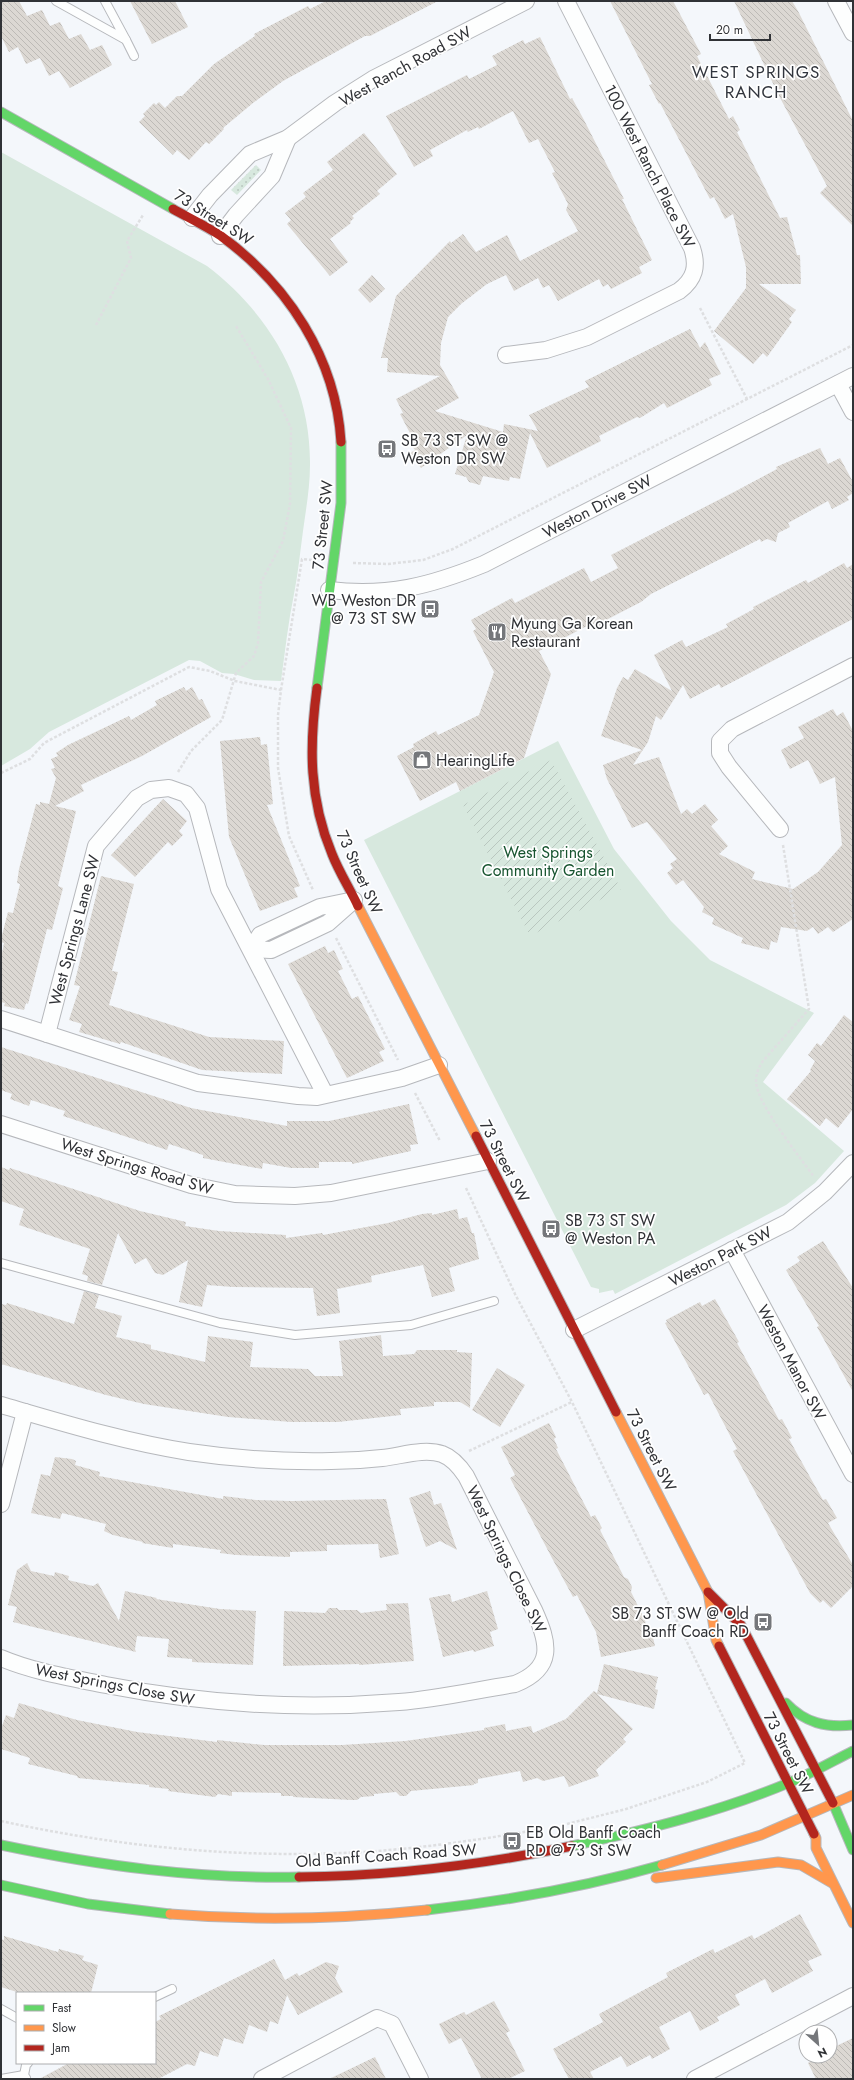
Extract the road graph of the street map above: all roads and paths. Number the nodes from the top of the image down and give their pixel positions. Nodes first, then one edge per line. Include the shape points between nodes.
1 (56, 1) edge
2 (105, 1) edge
3 (526, 1) edge
4 (566, 1) edge
5 (836, 1) edge
6 (853, 33) edge
7 (126, 40) junction
8 (134, 56) dead end
9 (1, 112) edge
10 (288, 138) junction
11 (154, 198) junction
12 (192, 218) junction
13 (220, 236) junction
14 (700, 308) dead end
15 (96, 325) dead end
16 (236, 326) dead end
17 (853, 345) edge
18 (506, 355) dead end
19 (853, 376) edge
20 (838, 384) junction
21 (747, 399) junction
22 (853, 412) edge
23 (371, 563) dead end
24 (329, 590) junction
25 (853, 666) edge
26 (235, 680) junction
27 (281, 690) dead end
28 (1, 773) edge
29 (169, 788) junction
30 (780, 829) joint
31 (354, 900) junction
32 (251, 949) junction
33 (1, 1019) edge
34 (47, 1034) junction
35 (439, 1065) junction
36 (325, 1094) junction
37 (1, 1124) edge
38 (488, 1161) junction
39 (853, 1163) edge
40 (466, 1188) dead end
41 (825, 1192) junction
42 (732, 1250) junction
43 (1, 1263) edge
44 (494, 1301) dead end
45 (574, 1330) junction
46 (572, 1402) junction
47 (1, 1405) edge
48 (25, 1412) junction
49 (451, 1458) junction
50 (853, 1474) edge
51 (1, 1504) edge
52 (708, 1592) junction
53 (1, 1658) edge
54 (776, 1692) junction
55 (853, 1725) edge
56 (853, 1751) edge
57 (816, 1770) junction
58 (788, 1783) junction
59 (853, 1795) edge
60 (834, 1805) junction
61 (804, 1816) junction
62 (1, 1821) edge
63 (563, 1825) dead end
64 (541, 1830) dead end
65 (1, 1845) edge
66 (853, 1850) edge
67 (832, 1883) junction
68 (1, 1885) edge
69 (574, 1888) junction
70 (853, 1923) edge
71 (172, 1989) dead end
72 (853, 1996) edge
73 (156, 1997) edge
74 (1, 2008) edge
75 (16, 2017) edge
76 (27, 2064) edge
77 (25, 2077) edge
78 (1, 2079) edge
79 (262, 2079) edge
80 (420, 2079) edge
81 (694, 2079) edge

1 - 7 lane
2 - 7 lane
3 - 10 street, West Ranch Road SW via 367,83
4 - 18 street, 100 West Ranch Place SW via 689,242 694,254 695,268 690,281 679,291 587,337 546,350
5 - 6 street
7 - 8 lane
9 - 11 street, 73 Street SW
10 - 12 street, West Ranch Road SW via 250,154 210,195
10 - 13 street via 272,176
11 - 12 street, 73 Street SW
11 - 15 path via 127,241 131,258
12 - 13 street, 73 Street SW
13 - 24 street, 73 Street SW via 250,258 274,282 296,310 309,330 330,379 342,444 342,480
14 - 21 path
16 - 26 path via 268,379 292,428 290,504 283,541 261,582 258,643 254,656 236,673
17 - 21 path
19 - 20 street, Weston Drive SW
20 - 22 street
20 - 24 street, Weston Drive SW via 484,564 448,579 395,591
21 - 23 path via 453,549 423,560
24 - 31 street, 73 Street SW via 319,664 311,761 316,803 323,826 332,854
25 - 30 street via 732,729 720,741 720,753 729,767
26 - 27 path
26 - 28 path via 189,667 44,743 30,759
26 - 29 path via 222,720 191,751
29 - 32 street via 186,794 197,808 219,889
29 - 34 street, West Springs Lane SW via 151,790 137,798 96,846
30 - 41 path via 809,1009 758,1069 756,1082 760,1097 775,1122
31 - 32 street via 321,927 271,950
31 - 35 street, 73 Street SW
32 - 36 street
33 - 34 street
34 - 36 street via 198,1083 298,1096 317,1097
35 - 36 street via 402,1078
35 - 38 street, 73 Street SW
37 - 38 street, West Springs Road SW via 191,1185 235,1194 295,1196 331,1193
38 - 45 street, 73 Street SW
39 - 41 street, Weston Park SW
40 - 46 path via 515,1294
41 - 42 street, Weston Park SW via 788,1222
42 - 45 street, Weston Park SW
42 - 50 street, Weston Manor SW
43 - 44 lane via 220,1323 295,1335 411,1325
45 - 52 street, 73 Street SW
46 - 49 path via 478,1448
46 - 63 path via 745,1763 707,1782 626,1809
47 - 48 street
48 - 49 street via 133,1441 234,1458 346,1461 430,1452
48 - 51 street
49 - 53 street, West Springs Close SW via 466,1476 545,1633 547,1644 543,1660 538,1669 523,1681 459,1694 400,1702 290,1705 199,1700 140,1692 77,1679
52 - 54 street, 73 Street SW via 741,1625
52 - 58 street, 73 Street SW via 716,1640
54 - 55 street via 795,1712 810,1722 828,1727
54 - 57 street, 73 Street SW
56 - 57 street, Old Banff Coach Road SW
57 - 58 street, Old Banff Coach Road SW
57 - 60 street, 73 Street SW
58 - 61 street, 73 Street SW
58 - 65 street, Old Banff Coach Road SW via 731,1803 564,1849 495,1862 357,1876 211,1876 134,1869
59 - 60 street
60 - 61 street
60 - 66 street, 73 Street SW
61 - 67 street, 73 Street SW via 816,1838 816,1848
61 - 69 street via 719,1848 618,1878
62 - 64 path via 60,1834 146,1845 200,1851 284,1854 377,1851
67 - 69 street via 801,1866 772,1862
67 - 70 street, 73 Street SW
68 - 69 street via 42,1896 178,1916 282,1919 375,1916 428,1911
71 - 73 lane
72 - 81 street
74 - 75 lane
76 - 77 lane
77 - 78 lane
79 - 80 street via 377,2018 392,2024

